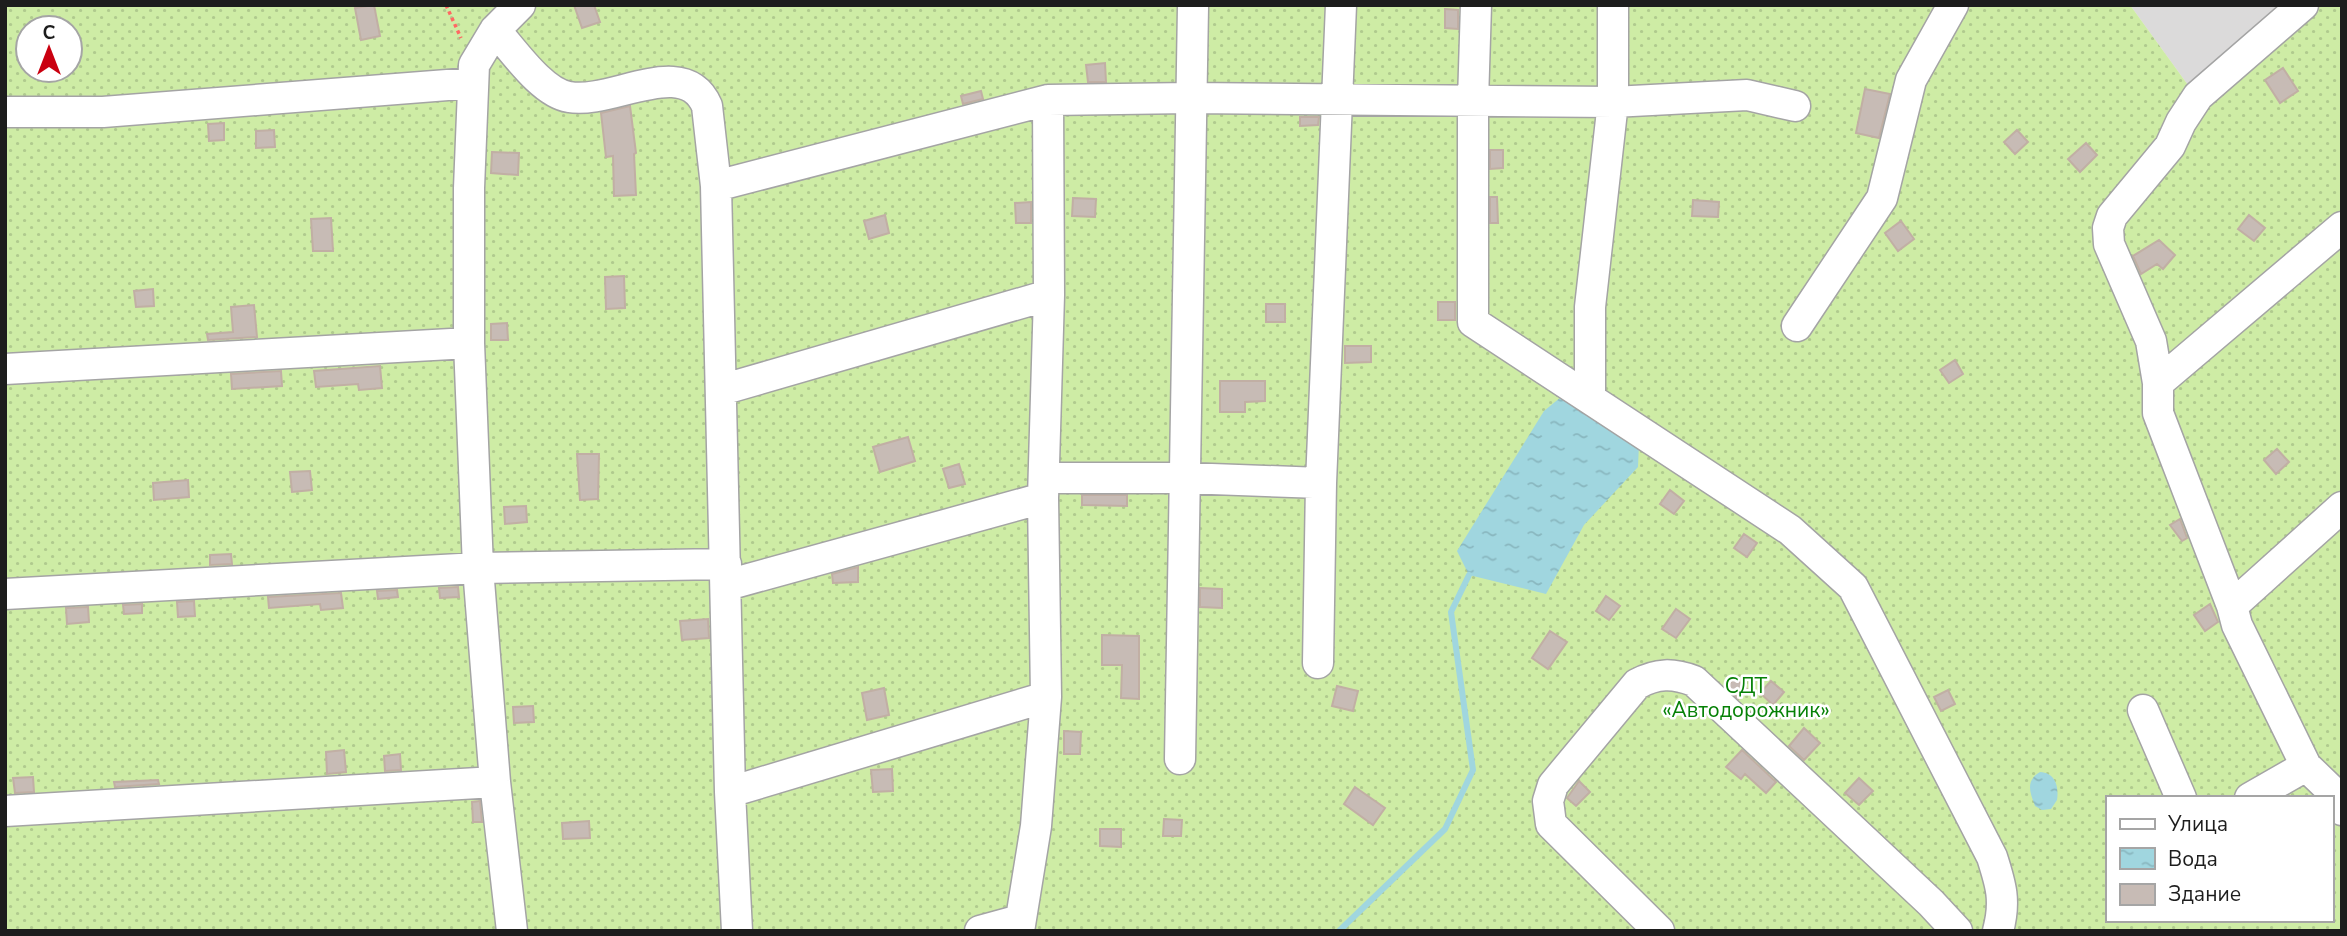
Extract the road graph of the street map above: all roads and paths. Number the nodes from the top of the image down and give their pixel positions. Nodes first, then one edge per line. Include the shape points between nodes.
1 (520, 5) edge
2 (1340, 5) edge
3 (1476, 5) edge
4 (1613, 5) edge
5 (1953, 5) edge
6 (2303, 5) edge
7 (1193, 6) edge
8 (495, 30) junction
9 (473, 83) junction
10 (1191, 98) junction
11 (1335, 99) junction
12 (1048, 100) junction
13 (1473, 101) junction
14 (1613, 102) junction
15 (1794, 106) dead end
16 (5, 112) edge
17 (716, 187) junction
18 (2342, 227) edge
19 (1049, 295) junction
20 (1797, 326) dead end
21 (470, 344) junction
22 (5, 369) edge
23 (2158, 383) junction
24 (721, 390) junction
25 (1590, 398) junction
26 (1185, 478) junction
27 (1321, 483) junction
28 (1044, 488) junction
29 (2342, 507) edge
30 (478, 568) junction
31 (727, 575) junction
32 (5, 594) edge
33 (2232, 606) junction
34 (1318, 663) dead end
35 (1046, 697) junction
36 (2143, 710) dead end
37 (1181, 759) dead end
38 (2306, 766) junction
39 (495, 782) junction
40 (2339, 791) edge
41 (730, 792) junction
42 (2180, 796) edge
43 (2254, 796) edge
44 (5, 811) edge
45 (1020, 925) edge
46 (512, 931) edge
47 (737, 931) edge
48 (980, 931) edge
49 (1659, 931) edge
50 (1957, 931) edge
51 (1998, 931) edge

1 - 8 street
2 - 11 street
3 - 13 street
4 - 14 street
5 - 20 street via 1911,80 1882,198
6 - 23 street via 2198,96 2171,146 2112,216 2109,244 2151,341
7 - 10 street
8 - 9 street via 474,65
8 - 17 street via 546,86 569,97 586,98 668,81 694,87 707,106
9 - 16 street via 103,112
9 - 21 street
10 - 11 street
10 - 12 street
10 - 26 street
11 - 13 street
11 - 27 street
12 - 17 street
12 - 19 street
13 - 14 street
13 - 25 street via 1474,321
14 - 15 street via 1747,95
14 - 25 street via 1590,307
17 - 24 street
18 - 23 street
19 - 24 street
19 - 28 street
21 - 22 street
21 - 30 street
23 - 33 street via 2158,413
24 - 31 street
25 - 51 street via 1790,530 1853,587 1992,857 2003,891
26 - 27 street
26 - 28 street
26 - 37 street
27 - 34 street
28 - 31 street
28 - 35 street
29 - 33 street
30 - 31 street
30 - 32 street
30 - 39 street
31 - 41 street
33 - 38 street
35 - 41 street
35 - 45 street via 1036,826
36 - 42 street
38 - 40 street
38 - 43 street
39 - 44 street
39 - 46 street
41 - 47 street
45 - 48 street
49 - 50 street via 1551,824 1548,801 1553,785 1637,684 1663,674 1694,681

